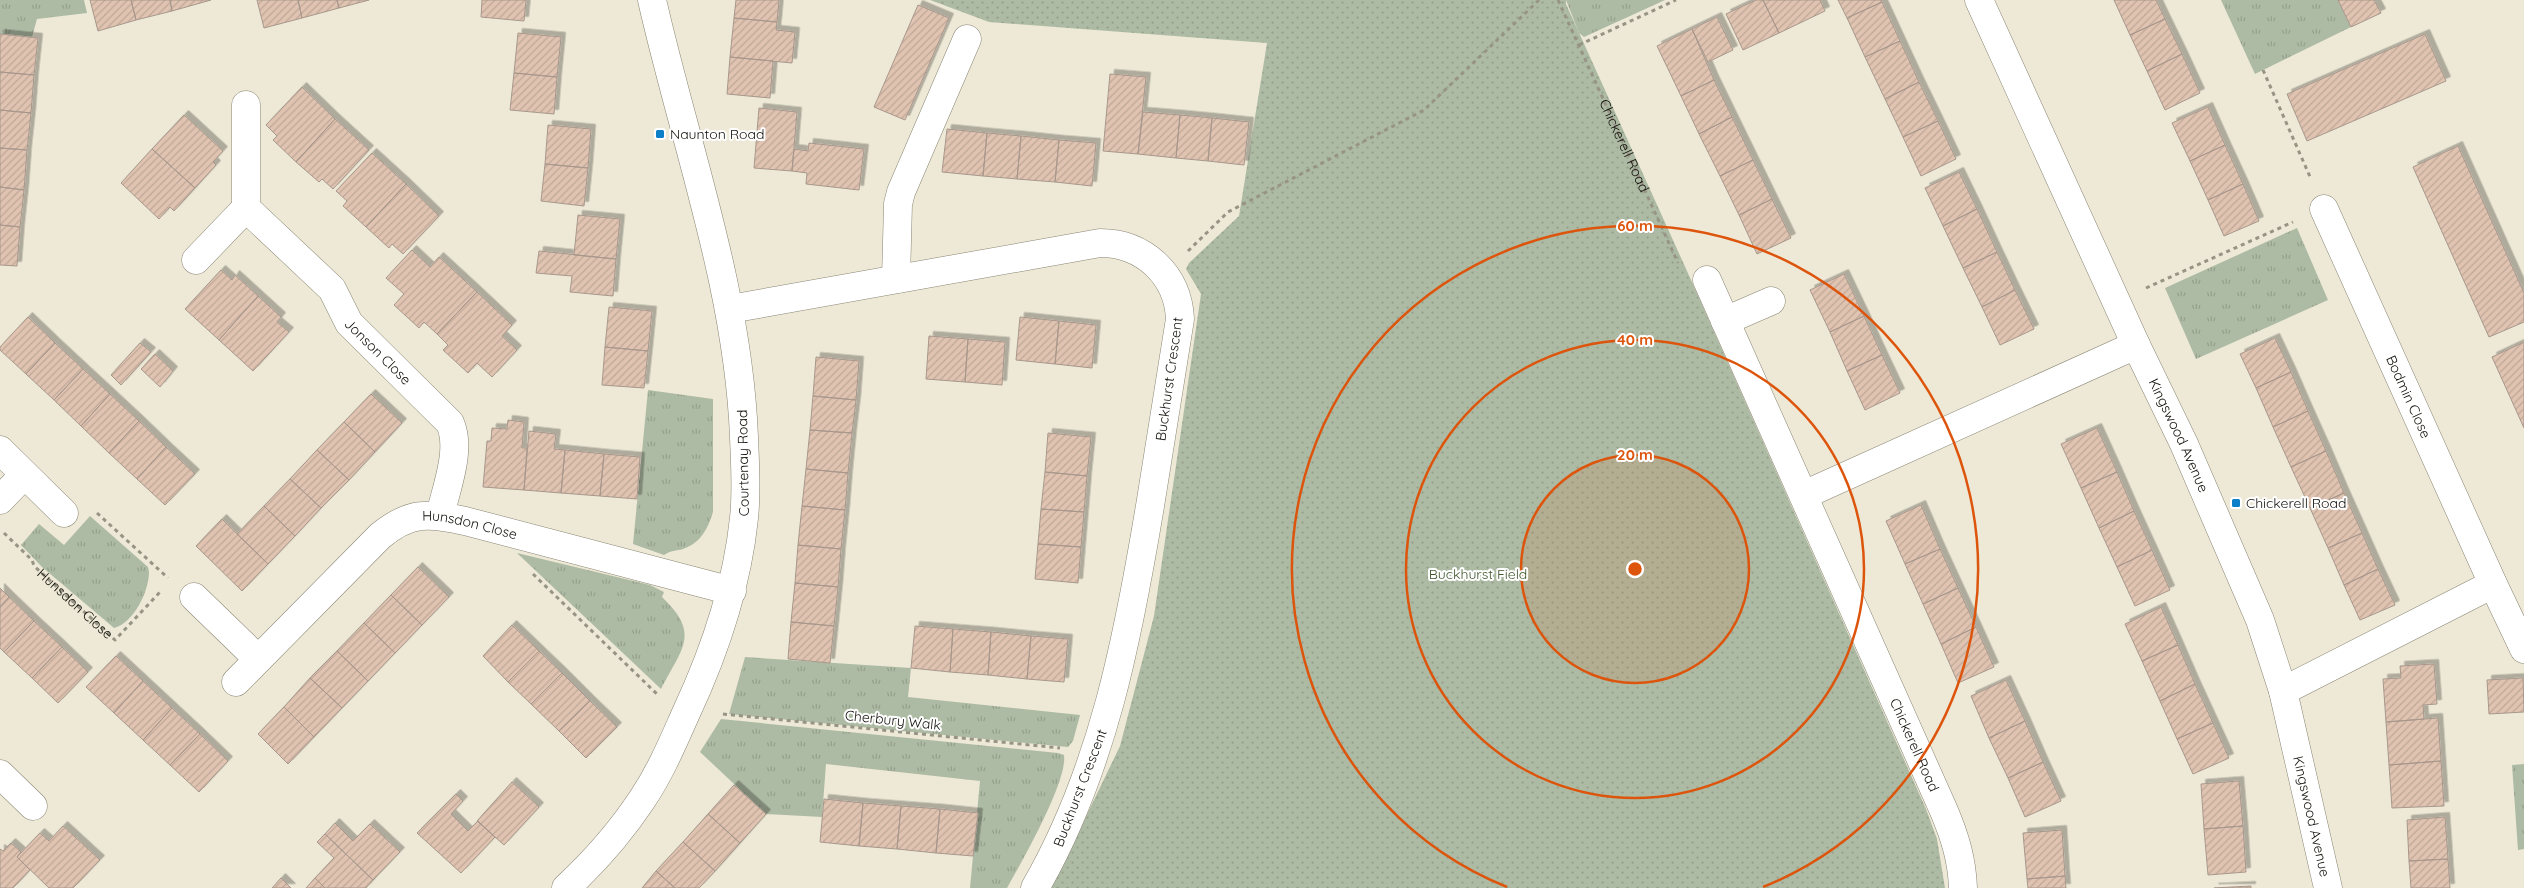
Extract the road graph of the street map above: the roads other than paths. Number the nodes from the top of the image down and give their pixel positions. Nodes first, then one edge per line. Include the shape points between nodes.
1 (652, 0) edge
2 (1979, 0) edge
3 (967, 39) dead end
4 (246, 105) dead end
5 (246, 208) junction
6 (2324, 209) road end
7 (196, 260) dead end
8 (896, 279) junction
9 (1707, 280) road end
10 (1771, 302) dead end
11 (730, 309) junction
12 (1725, 321) junction
13 (2136, 345) junction
14 (0, 450) edge
15 (24, 474) junction
16 (1804, 495) junction
17 (0, 500) edge
18 (64, 513) road end
19 (440, 516) junction
20 (2493, 584) junction
21 (732, 591) junction
22 (194, 597) road end
23 (2524, 649) edge
24 (258, 659) junction
25 (236, 682) dead end
26 (2283, 691) junction
27 (0, 774) edge
28 (33, 806) dead end
29 (566, 888) edge
30 (1036, 888) edge
31 (1963, 888) edge
32 (2328, 888) edge

1 - 11 street, Courtenay Road
2 - 13 street, Kingswood Avenue
3 - 8 street via 901,192
4 - 5 street
5 - 7 street
5 - 19 street, Jonson Close via 332,289 355,329 450,423 455,440 454,451
6 - 20 street, Bodmin Close
8 - 11 street, Buckhurst Crescent
8 - 30 street, Buckhurst Crescent via 1100,244 1123,245 1144,254 1166,278 1178,299 1180,319 1131,618 1096,751 1075,809
9 - 12 street, Chickerell Road
10 - 12 street
11 - 21 street, Courtenay Road via 740,372 746,486 741,545
12 - 16 street, Chickerell Road
13 - 16 street
13 - 26 street, Kingswood Avenue via 2228,541 2260,620
14 - 15 street
15 - 17 street
15 - 18 street
16 - 31 street, Chickerell Road via 1957,843
19 - 21 street, Hunsdon Close
19 - 24 street, Hunsdon Close via 413,516 392,526
20 - 23 street, Bodmin Close
20 - 26 street
21 - 29 street, Courtenay Road via 705,672 654,780 605,846
22 - 24 street
24 - 25 street, Hunsdon Close
26 - 32 street, Kingswood Avenue
27 - 28 street

